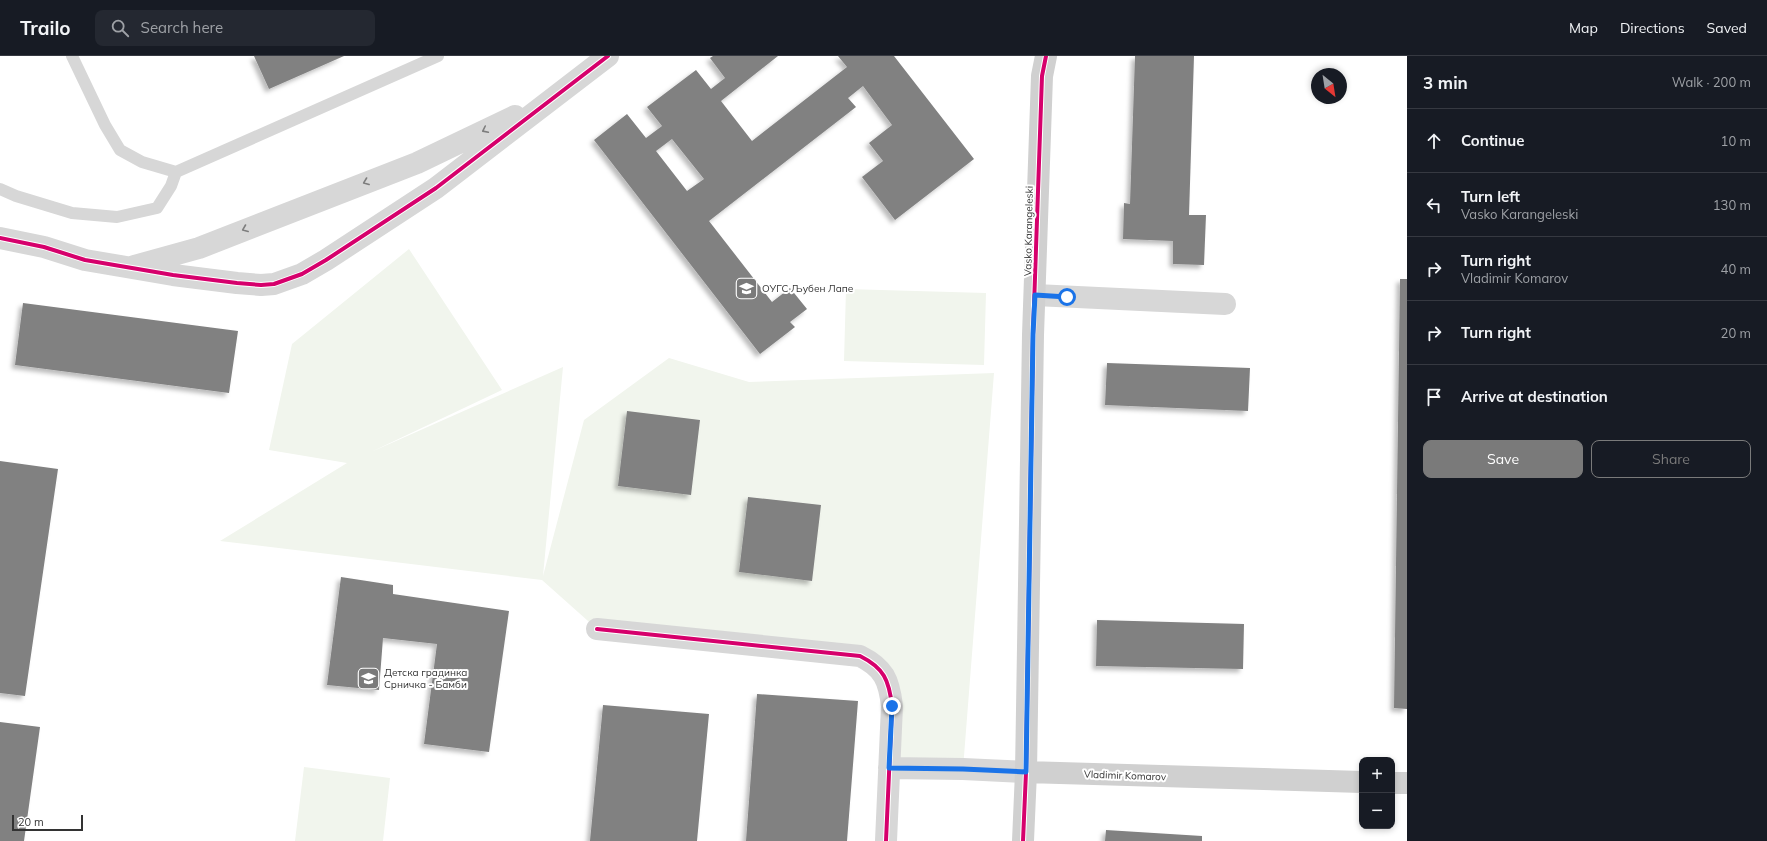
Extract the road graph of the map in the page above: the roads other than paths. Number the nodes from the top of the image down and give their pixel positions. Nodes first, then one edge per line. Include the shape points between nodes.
1 (72, 56) edge
2 (438, 56) edge
3 (608, 56) edge
4 (1042, 63) edge
5 (558, 95) junction
6 (176, 172) junction
7 (0, 190) edge
8 (1, 239) edge
9 (131, 267) junction
10 (1035, 295) junction
11 (1225, 304) dead end
12 (598, 629) dead end
13 (889, 768) junction
14 (1026, 772) junction
15 (1359, 782) edge
16 (1395, 783) edge
17 (1407, 783) edge
18 (886, 841) edge
19 (1023, 841) edge

1 - 6 lane via 120,150 142,162
2 - 6 lane
3 - 5 street
4 - 10 street, Vasko Karangeleski
5 -> 9 street via 417,163 199,248
5 - 9 street via 436,188 326,260 286,281 261,285 237,283
6 - 7 lane via 171,186 157,208 117,217 72,213
8 - 9 street via 44,247 85,260
10 - 11 street
10 - 14 street, Vasko Karangeleski
12 - 13 street via 860,656 873,662 883,673 890,688 892,706
13 - 14 street, Vladimir Komarov
13 - 18 street
14 - 15 street, Vladimir Komarov
14 - 19 street, Vasko Karangeleski
16 - 17 street

